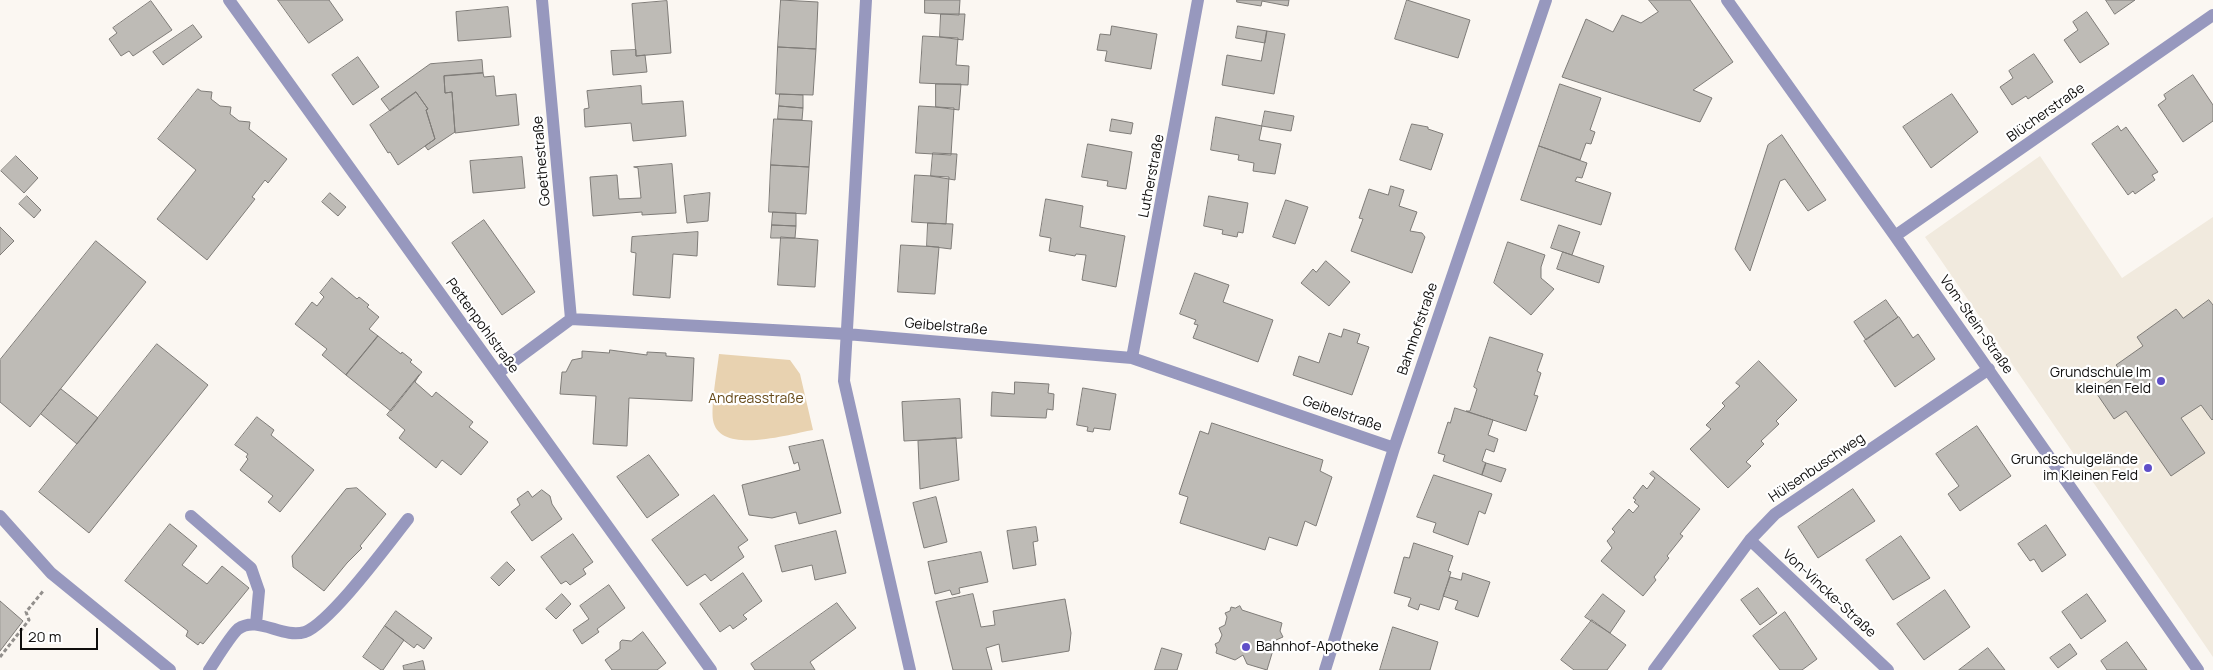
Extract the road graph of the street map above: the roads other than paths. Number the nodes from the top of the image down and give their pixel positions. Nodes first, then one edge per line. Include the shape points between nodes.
1 (229, 0) edge
2 (542, 0) edge
3 (866, 0) edge
4 (1198, 0) edge
5 (1546, 0) edge
6 (1727, 0) edge
7 (2213, 15) edge
8 (1896, 236) junction
9 (571, 319) junction
10 (846, 334) junction
11 (1132, 358) junction
12 (1989, 369) junction
13 (498, 373) junction
14 (1394, 448) junction
15 (0, 516) edge
16 (192, 516) dead end
17 (408, 519) dead end
18 (1750, 540) junction
19 (256, 624) junction
20 (170, 670) edge
21 (209, 670) edge
22 (711, 670) edge
23 (910, 670) edge
24 (1325, 670) edge
25 (1654, 670) edge
26 (1888, 670) edge
27 (2198, 670) edge

1 - 13 street, Pettenpohlstraße
2 - 9 street, Goethestraße
3 - 10 street
4 - 11 street, Lutherstraße
5 - 14 street, Bahnhofstraße
6 - 8 street, Vom-Stein-Straße
7 - 8 street, Blücherstraße
8 - 12 street, Vom-Stein-Straße
9 - 10 street, Geibelstraße
9 - 13 street
10 - 11 street, Geibelstraße
10 - 23 street via 844,381
11 - 14 street, Geibelstraße
12 - 18 street, Hülsenbuschweg via 1775,514
12 - 27 street, Vom-Stein-Straße
13 - 22 street, Pettenpohlstraße
14 - 24 street, Bahnhofstraße
15 - 20 street via 56,577
16 - 19 street via 251,568 259,591
17 - 19 street via 329,616 304,632 280,632
18 - 25 street, Hülsenbuschweg
18 - 26 street, Von-Vincke-Straße
19 - 21 street via 238,629

